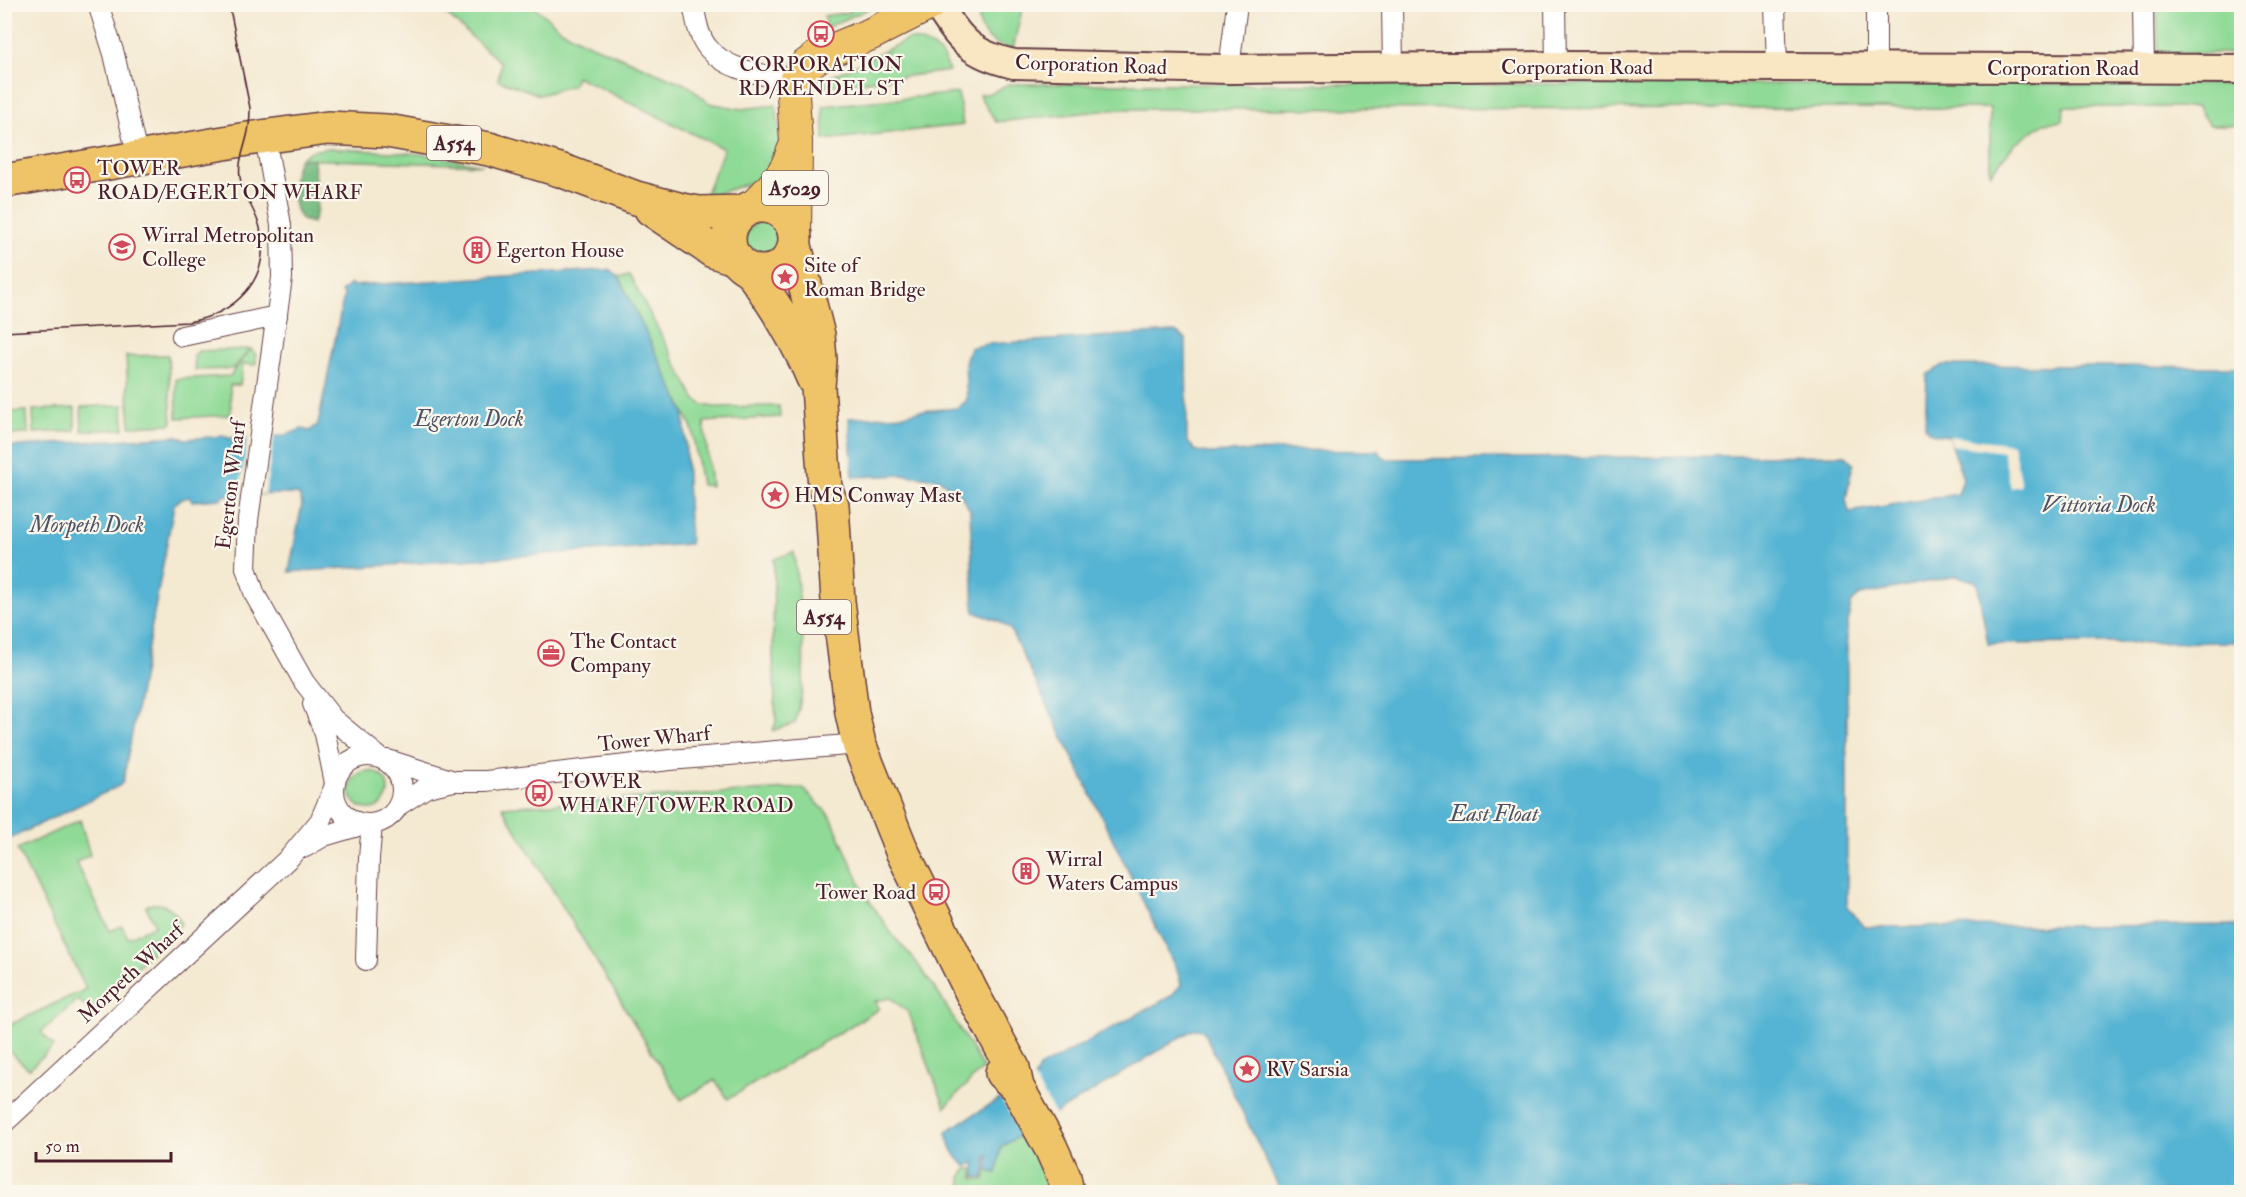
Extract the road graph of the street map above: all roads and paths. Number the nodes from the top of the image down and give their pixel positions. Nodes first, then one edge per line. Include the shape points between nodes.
1 (98, 4) edge
2 (693, 4) edge
3 (930, 4) edge
4 (937, 4) edge
5 (1237, 4) edge
6 (1392, 4) edge
7 (1555, 4) edge
8 (1775, 4) edge
9 (1876, 4) edge
10 (2143, 4) edge
11 (1556, 66) junction
12 (1393, 67) junction
13 (1777, 67) junction
14 (1876, 68) junction
15 (1229, 69) junction
16 (2144, 69) junction
17 (2241, 69) edge
18 (795, 81) junction
19 (265, 137) junction
20 (796, 142) junction
21 (138, 159) junction
22 (4, 181) edge
23 (636, 198) junction
24 (748, 210) junction
25 (795, 240) junction
26 (743, 264) junction
27 (277, 316) junction
28 (182, 336) dead end
29 (818, 387) junction
30 (304, 682) junction
31 (848, 745) junction
32 (382, 759) junction
33 (454, 781) junction
34 (334, 785) junction
35 (399, 805) junction
36 (369, 824) junction
37 (290, 857) junction
38 (366, 960) dead end
39 (4, 1123) edge
40 (1067, 1192) edge

1 - 21 street
2 - 18 street via 698,28 708,48 724,62
3 - 18 main road via 820,55 805,66
4 - 15 main road, Corporation Road via 969,46 989,58 1006,62
5 - 15 street
6 - 12 street
7 - 11 street
8 - 13 street
9 - 14 street
10 - 16 street
11 - 12 main road, Corporation Road
11 - 13 main road, Corporation Road
12 - 15 main road, Corporation Road
13 - 14 main road, Corporation Road
14 - 16 main road, Corporation Road
16 - 17 main road, Corporation Road
18 - 20 main road, A5029
19 - 21 highway, A554
19 - 23 highway, A554 via 328,128 387,131 489,149
19 - 27 street, Egerton Wharf via 281,225 282,278
20 - 24 main road, A5029 via 784,174
20 - 25 main road, A5029
21 - 22 highway, A554
23 - 24 highway, A554 via 699,213
23 - 26 highway, A554 via 713,251
24 - 25 highway, A554 via 767,206 781,211 792,223
24 - 26 highway, A554 via 734,223 730,237 732,250
25 - 26 highway, A554 via 787,261 778,267 766,271
25 - 29 highway, A554 via 818,335
26 - 29 highway, A554 via 773,301 800,346
27 - 28 street
27 - 30 street, Egerton Wharf via 248,520 246,568 255,595
29 - 31 highway, A554 via 825,488 816,505 830,715
30 - 32 street, Egerton Wharf via 333,719
30 - 34 street, Egerton Wharf via 325,734
31 - 33 street, Tower Wharf
31 - 40 highway, A554 via 844,771 884,860 957,1002 1000,1071 1017,1087 1058,1161
32 - 33 street, Tower Wharf
32 - 34 street via 359,757 348,762 339,771
32 - 35 street via 396,769 402,782
33 - 35 street, Tower Wharf via 427,787
34 - 36 street via 342,812
34 - 37 street, Morpeth Wharf via 320,821
35 - 36 street via 384,820
36 - 37 street, Morpeth Wharf via 324,836
36 - 38 street
37 - 39 street, Morpeth Wharf

